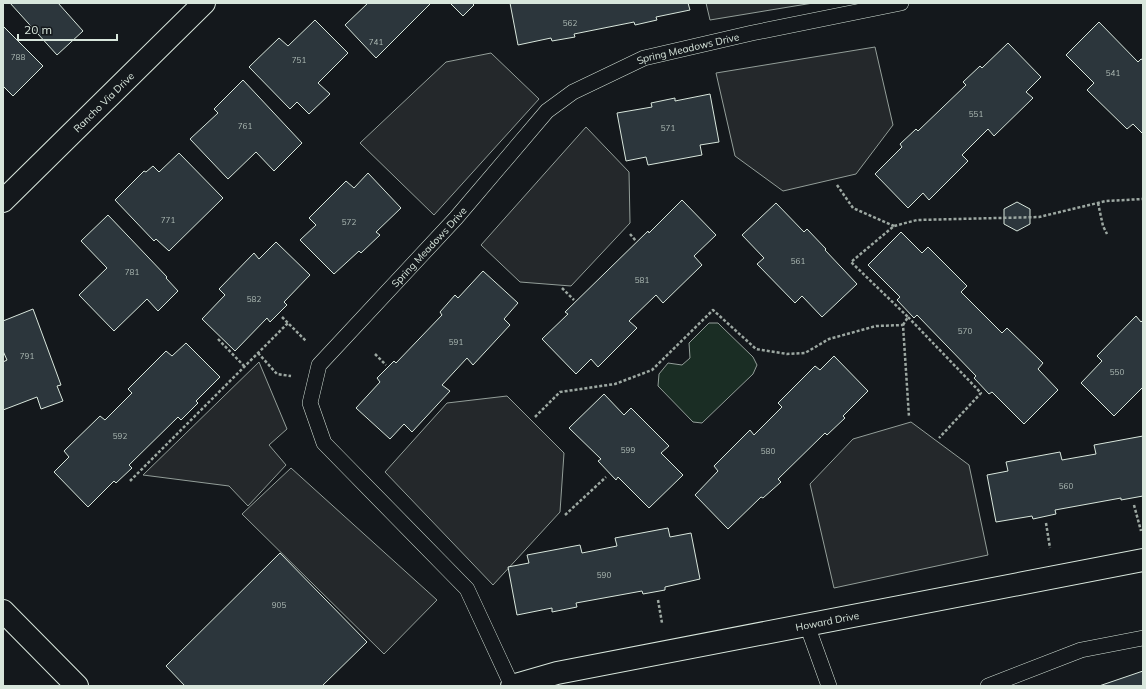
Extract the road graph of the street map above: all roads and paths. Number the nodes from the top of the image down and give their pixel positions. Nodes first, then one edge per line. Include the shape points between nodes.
1 (204, 3) edge
2 (901, 3) edge
3 (837, 185) dead end
4 (1143, 198) edge
5 (3, 201) edge
6 (1098, 203) junction
7 (894, 226) junction
8 (630, 234) dead end
9 (1107, 234) dead end
10 (636, 241) dead end
11 (562, 288) dead end
12 (574, 300) dead end
13 (282, 317) dead end
14 (908, 317) junction
15 (288, 323) junction
16 (903, 325) junction
17 (218, 338) dead end
18 (311, 346) dead end
19 (258, 353) junction
20 (375, 354) dead end
21 (386, 365) dead end
22 (245, 367) junction
23 (296, 377) dead end
24 (535, 417) dead end
25 (909, 417) dead end
26 (939, 438) dead end
27 (606, 477) dead end
28 (130, 482) dead end
29 (1134, 505) dead end
30 (565, 515) dead end
31 (1046, 523) dead end
32 (1141, 532) dead end
33 (1050, 548) dead end
34 (1143, 560) edge
35 (658, 600) dead end
36 (3, 611) edge
37 (662, 623) dead end
38 (807, 624) junction
39 (1143, 638) edge
40 (77, 686) edge
41 (512, 686) edge
42 (829, 686) edge
43 (988, 686) edge

1 - 5 street, Rancho Via Drive
2 - 41 lane, Spring Meadows Drive via 644,58 573,92 548,111 456,218 319,365 310,404 324,443 467,588
3 - 7 path via 853,208
4 - 6 path
6 - 7 path via 1040,217 917,220
6 - 9 path
7 - 14 path via 851,262
8 - 10 path
11 - 12 path
13 - 15 path
14 - 16 path
14 - 26 path via 981,393
15 - 18 path
15 - 19 path
16 - 24 path via 876,326 829,339 805,353 787,354 756,349 714,310 652,370 615,384 560,392
16 - 25 path
17 - 22 path
19 - 22 path
19 - 23 path via 277,374
20 - 21 path
22 - 28 path
27 - 30 path
29 - 32 path
31 - 33 path
34 - 38 street, Howard Drive
35 - 37 path
36 - 40 street
38 - 41 street, Howard Drive via 557,673
38 - 42 lane
39 - 43 lane via 1081,650

